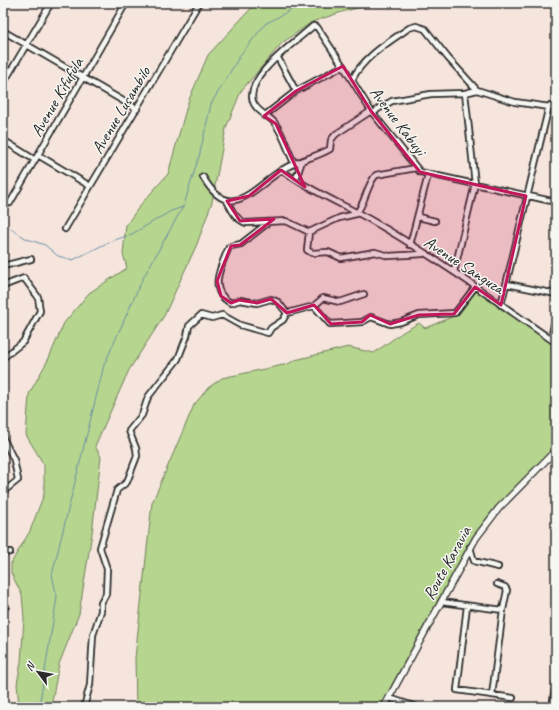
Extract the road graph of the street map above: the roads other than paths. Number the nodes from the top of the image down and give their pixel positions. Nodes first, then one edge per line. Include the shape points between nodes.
1 (50, 3) edge
2 (126, 3) edge
3 (199, 3) edge
4 (3, 31) edge
5 (26, 44) junction
6 (278, 58) junction
7 (344, 66) junction
8 (83, 77) junction
9 (352, 80) junction
10 (3, 84) edge
11 (477, 90) junction
12 (296, 91) junction
13 (465, 93) junction
14 (549, 106) junction
15 (556, 108) edge
16 (137, 109) junction
17 (372, 113) junction
18 (264, 116) junction
19 (3, 140) edge
20 (38, 155) junction
21 (35, 160) junction
22 (302, 161) junction
23 (294, 163) junction
24 (416, 168) junction
25 (282, 170) junction
26 (428, 175) junction
27 (203, 177) dead end
28 (296, 180) junction
29 (475, 184) junction
30 (90, 186) junction
31 (526, 196) junction
32 (227, 201) junction
33 (556, 202) edge
34 (10, 203) dead end
35 (356, 214) junction
36 (418, 217) junction
37 (435, 221) dead end
38 (269, 222) junction
39 (65, 229) dead end
40 (309, 232) junction
41 (410, 245) junction
42 (425, 254) junction
43 (31, 259) dead end
44 (3, 266) edge
45 (454, 272) junction
46 (507, 284) junction
47 (3, 286) edge
48 (475, 287) junction
49 (364, 294) dead end
50 (556, 294) edge
51 (501, 305) junction
52 (314, 306) junction
53 (287, 314) junction
54 (556, 314) edge
55 (551, 339) junction
56 (556, 343) edge
57 (3, 358) edge
58 (3, 438) edge
59 (556, 450) edge
60 (3, 492) edge
61 (470, 547) junction
62 (10, 552) dead end
63 (3, 553) edge
64 (498, 567) dead end
65 (497, 584) dead end
66 (441, 602) junction
67 (467, 606) junction
68 (503, 610) junction
69 (556, 682) edge
70 (492, 695) junction
71 (389, 698) junction
72 (513, 698) dead end
73 (84, 707) edge
74 (384, 707) edge
75 (417, 707) edge
76 (552, 707) edge

1 - 5 street
2 - 8 street, Avenue Kifufula
3 - 16 street, Avenue Lusambilo
4 - 5 street
5 - 8 street
5 - 10 street
6 - 7 street, Avenue Kabuyi via 313,26 319,28
6 - 12 street
6 - 18 street via 262,71 253,89 254,104
7 - 9 street, Avenue Kabuyi
7 - 12 street
8 - 16 street
8 - 20 street, Avenue Kifufula
9 - 11 street via 358,69 374,54 409,28 416,26 425,29
9 - 17 street, Avenue Kabuyi
11 - 13 street
11 - 14 street via 515,102
12 - 18 street
13 - 17 street via 437,93 392,101
13 - 29 street
14 - 15 street
14 - 31 street
16 - 30 street, Avenue Lusambilo
17 - 22 street via 336,134 331,140 330,149
17 - 24 street, Avenue Kabuyi
18 - 23 street via 276,124
19 - 21 street
20 - 21 street, Avenue Kifufula
20 - 30 street
21 - 34 street, Avenue Kifufula
22 - 23 street
22 - 28 street
23 - 25 street
24 - 26 street, Avenue Kabuyi
24 - 35 street via 376,175 369,184
25 - 28 street, Avenue Sanguza
25 - 32 street via 248,196 240,200
26 - 29 street, Avenue Kabuyi
26 - 36 street
27 - 32 street via 216,196
28 - 35 street, Avenue Sanguza
29 - 31 street, Avenue Kabuyi
29 - 45 street
30 - 39 street, Avenue Lusambilo
31 - 33 street, Avenue Kabuyi
31 - 46 street
32 - 38 street via 235,217 240,221
35 - 40 street via 339,218
35 - 41 street, Avenue Sanguza
36 - 37 street
36 - 41 street
38 - 40 street via 286,221
38 - 53 street via 241,244 230,246 216,283 221,296 231,303 240,300 257,303 271,299 278,302
40 - 42 street via 308,250 312,253 328,252 341,258 375,252 389,256
41 - 42 street, Avenue Sanguza
42 - 45 street, Avenue Sanguza
43 - 44 street
45 - 48 street, Avenue Sanguza
46 - 50 street
46 - 51 street
47 - 57 street via 24,278 38,297 40,311 23,342
48 - 51 street, Avenue Sanguza
48 - 52 street via 455,313 425,314 394,324 387,324 371,317 362,322 330,324
49 - 52 street via 340,302 324,298
51 - 55 street, Avenue Sanguza
52 - 53 street
53 - 73 street via 281,323 265,334 222,315 212,318 200,316 190,326 178,359 148,397 142,415 130,430 129,434 137,456 127,482 117,490 100,548 107,569 106,594 100,603 101,611 93,635 90,685
54 - 55 street
55 - 56 street, Avenue Sanguza
58 - 60 street via 17,468 18,480
59 - 61 street, Route Karavia via 492,516
61 - 64 street via 474,561
61 - 66 street, Route Karavia
62 - 63 street
65 - 68 street via 507,590
66 - 67 street
66 - 71 street, Route Karavia
67 - 68 street
67 - 70 street via 457,690
68 - 70 street
69 - 76 street
70 - 72 street
71 - 74 street, Route Karavia
71 - 75 street

